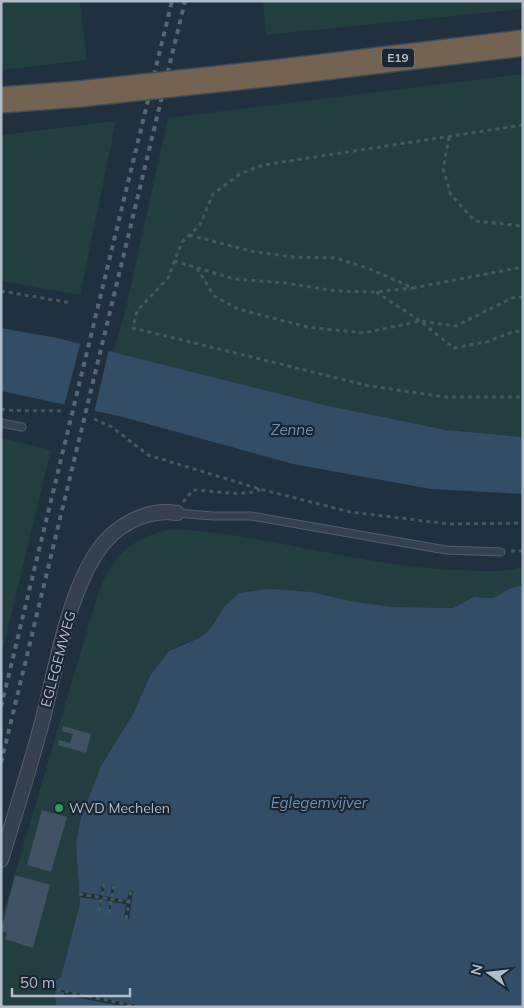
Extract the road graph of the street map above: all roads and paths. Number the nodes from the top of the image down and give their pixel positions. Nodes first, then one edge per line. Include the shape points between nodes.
1 (523, 43) edge
2 (1, 100) edge
3 (523, 125) edge
4 (449, 137) junction
5 (523, 226) edge
6 (189, 235) junction
7 (174, 261) junction
8 (523, 267) edge
9 (196, 268) junction
10 (413, 288) junction
11 (1, 290) edge
12 (375, 292) junction
13 (523, 297) edge
14 (72, 303) dead end
15 (420, 322) junction
16 (523, 333) edge
17 (523, 396) edge
18 (1, 409) edge
19 (61, 411) dead end
20 (94, 419) dead end
21 (1, 423) edge
22 (22, 427) dead end
23 (260, 489) junction
24 (177, 512) junction
25 (523, 522) edge
26 (501, 552) dead end
27 (1, 860) edge
28 (104, 884) dead end
29 (114, 885) dead end
30 (131, 890) dead end
31 (79, 894) dead end
32 (101, 898) junction
33 (111, 899) junction
34 (129, 902) junction
35 (99, 912) dead end
36 (109, 912) dead end
37 (126, 919) dead end
38 (49, 988) dead end
39 (139, 1007) edge

1 - 2 highway, E19, bridge via 274,73
3 - 4 path
4 - 5 path via 443,169 451,195 475,221
4 - 6 path via 263,165 240,174 213,194 200,225
6 - 7 path via 182,242
6 - 10 path via 255,252 336,258
7 - 9 path
7 - 17 path via 168,278 137,310 133,328 370,386 445,397
8 - 10 path
9 - 12 path via 235,279 336,291
9 - 15 path via 214,296 238,309 307,327 364,333
10 - 12 path
11 - 14 path
12 - 15 path
13 - 15 path via 512,298 456,326
15 - 16 path via 454,348 515,332
18 - 19 path
20 - 23 path via 112,427 148,456
21 - 22 lane
23 - 24 path via 255,493 193,490
23 - 25 path via 350,512 404,520 450,524
24 - 26 lane via 251,516 446,550
24 - 27 street, EGLEGEMWEG via 157,511 140,516 120,528 90,563 70,612 42,724
28 - 32 path
29 - 33 path
30 - 34 path
31 - 32 path
32 - 33 path
32 - 35 path
33 - 34 path
33 - 36 path
34 - 37 path
38 - 39 path

